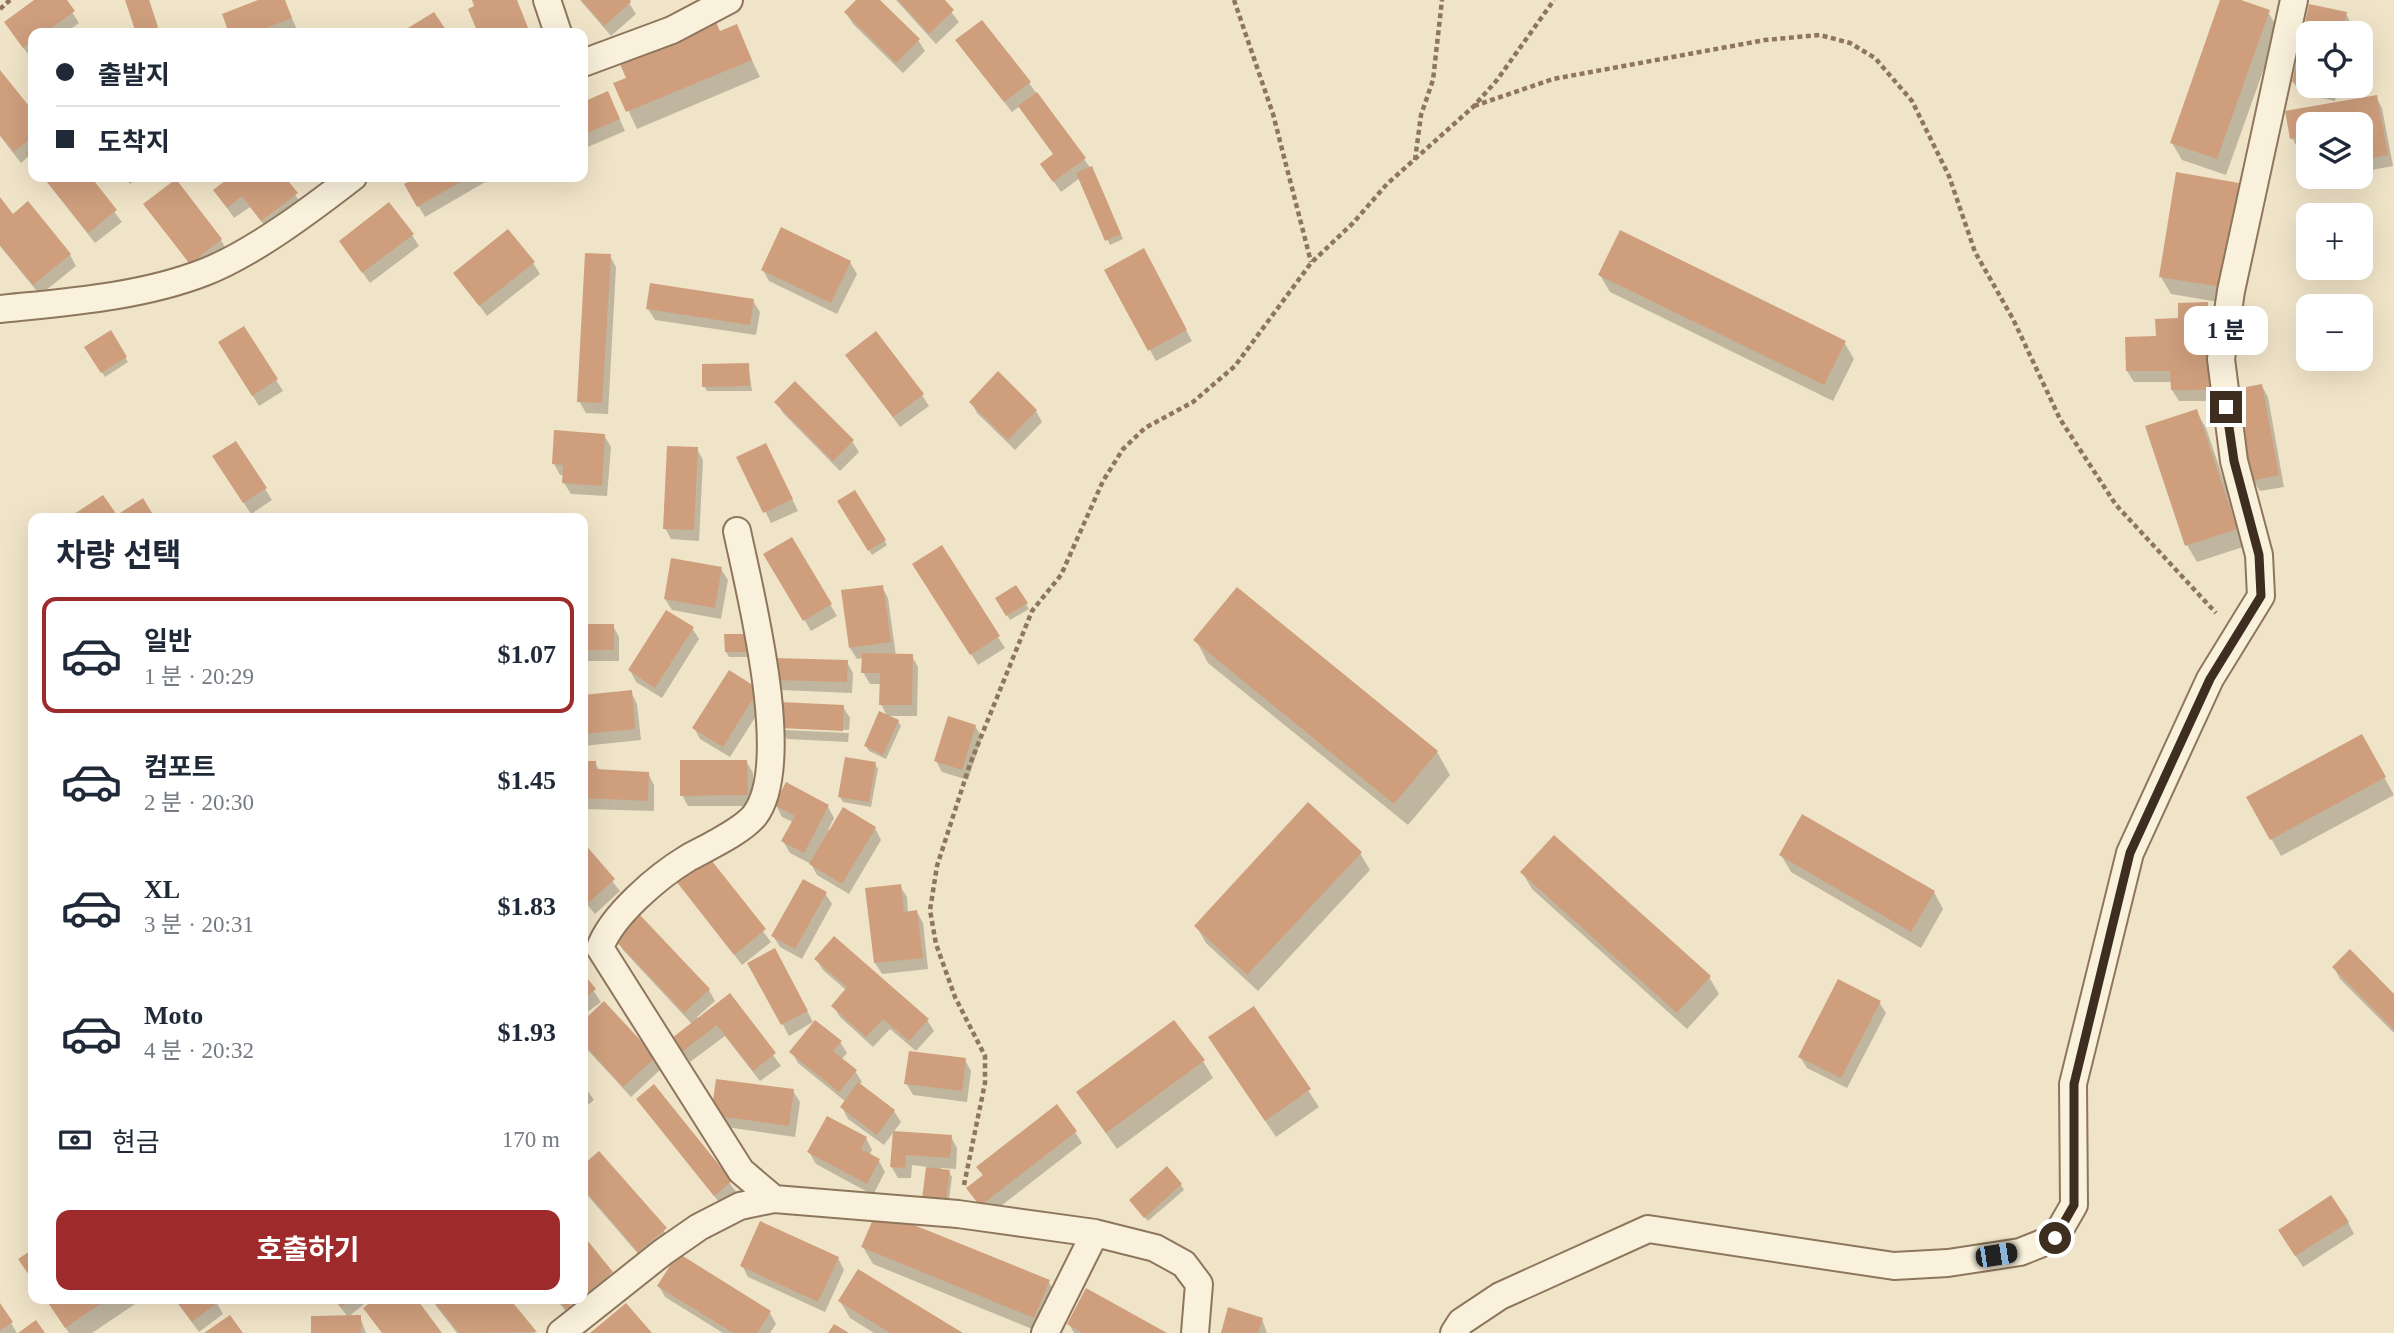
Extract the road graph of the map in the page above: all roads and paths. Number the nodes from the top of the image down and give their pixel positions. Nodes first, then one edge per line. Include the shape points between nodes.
1 (10, 0) edge
2 (547, 0) edge
3 (729, 0) edge
4 (1234, 0) edge
5 (1442, 0) edge
6 (1554, 0) edge
7 (2294, 0) edge
8 (0, 9) edge
9 (556, 28) edge
10 (588, 61) edge
11 (1473, 107) junction
12 (1415, 160) junction
13 (346, 182) edge
14 (1311, 263) junction
15 (0, 309) edge
16 (737, 531) dead end
17 (2236, 634) junction
18 (774, 1199) junction
19 (958, 1214) junction
20 (1096, 1233) junction
21 (561, 1333) edge
22 (1045, 1333) edge
23 (1195, 1333) edge
24 (1454, 1333) edge

1 - 8 path
2 - 9 street
3 - 10 street via 672,30
4 - 14 path via 1272,114
5 - 12 path via 1433,80 1421,115
6 - 11 path
7 - 17 street via 2231,291 2221,359 2234,461 2259,555 2261,596
11 - 12 path
11 - 17 path via 1553,79 1765,40 1820,35 1850,43 1875,58 1912,101 1948,176 1975,253 2060,419 2116,505
12 - 14 path
13 - 15 street via 310,210 207,271 162,286
14 - 19 path via 1234,366 1193,402 1145,428 1123,449 1103,481 1061,575 1032,611 971,764 937,866 930,910 936,944 955,997 985,1056 985,1083
16 - 18 street via 771,724 767,782 755,814 660,877 605,932 600,948 741,1171
17 - 24 street via 2210,679 2130,853 2074,1084 2074,1205 2055,1238 2020,1252 1894,1266 1648,1229 1500,1296 1461,1322
18 - 19 street
18 - 21 street via 740,1206 699,1227
19 - 20 street
20 - 22 street
20 - 23 street via 1155,1248 1184,1264 1199,1284

